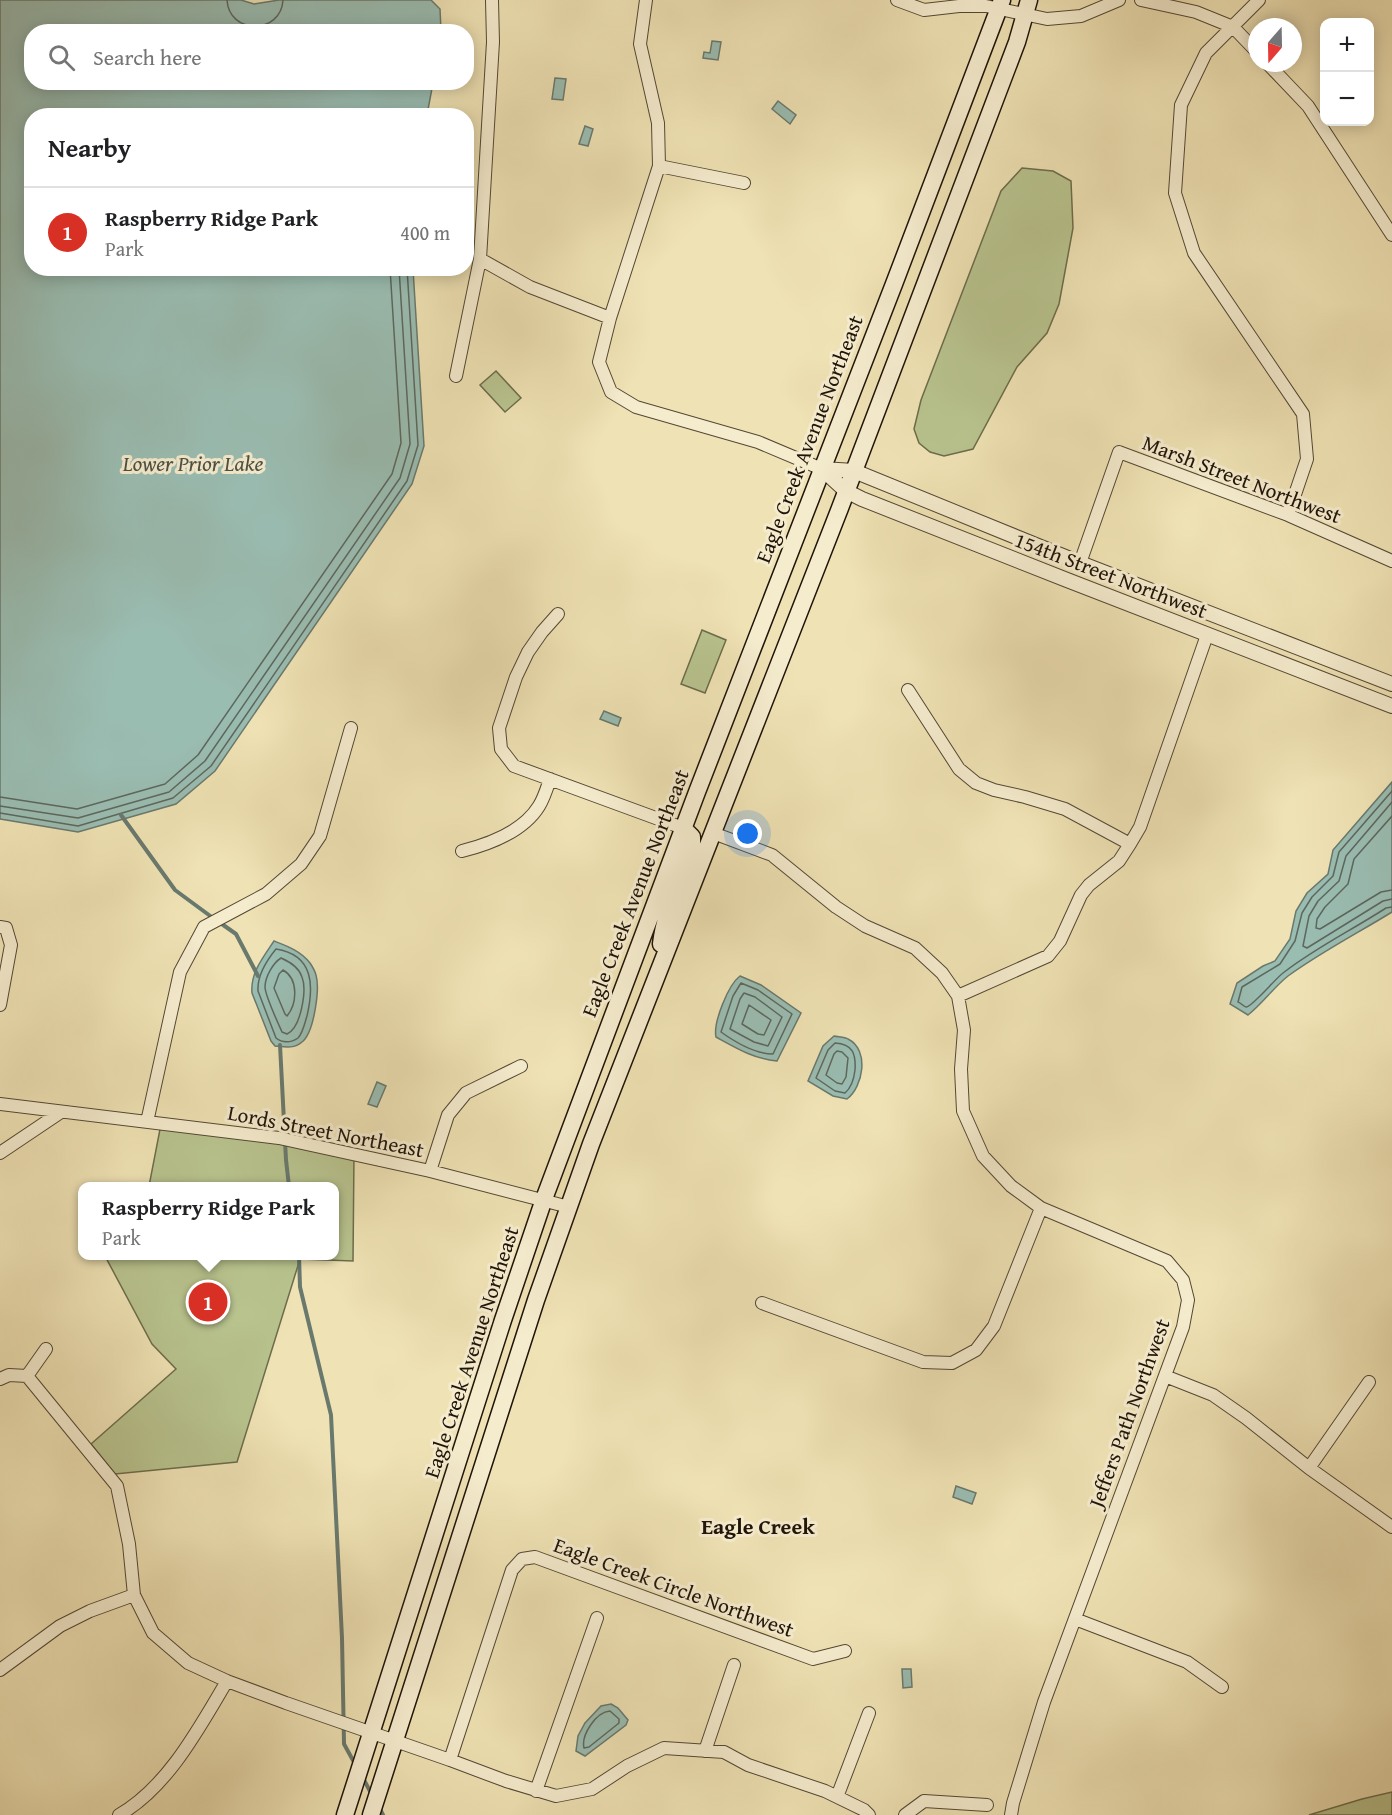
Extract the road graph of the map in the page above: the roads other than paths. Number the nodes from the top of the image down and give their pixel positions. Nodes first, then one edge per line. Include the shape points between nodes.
1 (492, 0) edge
2 (646, 0) edge
3 (897, 0) edge
4 (1119, 0) edge
5 (1141, 0) edge
6 (1259, 0) edge
7 (1014, 6) edge
8 (1233, 27) junction
9 (1248, 43) edge
10 (1276, 72) edge
11 (659, 165) junction
12 (744, 183) dead end
13 (1392, 235) edge
14 (480, 259) junction
15 (610, 318) junction
16 (456, 376) dead end
17 (822, 469) junction
18 (854, 471) junction
19 (846, 491) junction
20 (1288, 515) junction
21 (1392, 561) edge
22 (1080, 563) junction
23 (558, 615) dead end
24 (1207, 635) junction
25 (1392, 684) edge
26 (908, 690) dead end
27 (1392, 706) edge
28 (351, 728) dead end
29 (550, 779) junction
30 (683, 828) junction
31 (712, 833) junction
32 (1130, 844) junction
33 (462, 851) dead end
34 (0, 927) edge
35 (658, 969) junction
36 (958, 996) junction
37 (0, 1005) edge
38 (521, 1066) dead end
39 (0, 1104) edge
40 (61, 1112) junction
41 (147, 1122) junction
42 (0, 1153) edge
43 (430, 1170) junction
44 (544, 1199) junction
45 (569, 1207) junction
46 (1041, 1208) junction
47 (762, 1303) dead end
48 (46, 1349) dead end
49 (27, 1376) junction
50 (1165, 1376) junction
51 (0, 1379) edge
52 (1369, 1382) dead end
53 (1309, 1468) junction
54 (1392, 1527) edge
55 (134, 1595) junction
56 (597, 1618) dead end
57 (1075, 1618) junction
58 (845, 1651) dead end
59 (734, 1665) dead end
60 (0, 1670) edge
61 (227, 1681) junction
62 (1222, 1688) dead end
63 (870, 1713) dead end
64 (371, 1732) junction
65 (395, 1742) junction
66 (705, 1751) junction
67 (450, 1760) junction
68 (536, 1791) junction
69 (837, 1797) junction
70 (987, 1805) dead end
71 (125, 1814) edge
72 (345, 1815) edge
73 (371, 1815) edge
74 (869, 1815) edge
75 (905, 1815) edge
76 (1011, 1815) edge

1 - 14 street
2 - 11 street, 154th Street Northwest via 640,44 658,123
3 - 7 street via 924,10
4 - 7 street via 1081,16 1047,19
5 - 8 street via 1196,12
6 - 8 street
7 - 17 main road, Eagle Creek Avenue Northeast
7 - 18 main road via 1017,42
8 - 9 street
8 - 20 street via 1206,54 1181,105 1175,193 1194,253 1303,414 1307,459
10 - 13 street via 1308,106
11 - 12 street
11 - 15 street, 154th Street Northwest
14 - 15 street via 530,288
14 - 16 street
15 - 17 street, 154th Street Northwest via 599,362 611,392 636,407 758,442
17 - 18 street, 154th Street Northwest
17 - 19 street, 154th Street Northwest
17 - 30 main road, Eagle Creek Avenue Northeast
18 - 19 main road
18 - 22 street, 154th Street Northwest
19 - 24 street, 154th Street Northwest
19 - 31 main road
20 - 21 street, Marsh Street Northwest
20 - 22 street, Marsh Street Northwest via 1119,452
22 - 25 street, 154th Street Northwest
23 - 29 street via 528,652 499,729 501,749 514,766
24 - 27 street, 154th Street Northwest
24 - 32 street via 1140,826
26 - 32 street via 959,769 976,783 1065,809
28 - 41 street via 320,836 301,864 266,894 204,927 180,972
29 - 30 street
29 - 33 street via 541,804 528,821 489,844
30 - 35 main road via 693,839 664,923
30 - 44 main road, Eagle Creek Avenue Northeast
31 - 35 main road
31 - 36 street, Jeffers Path Northwest via 772,855 865,926 915,948 942,973
32 - 36 street via 1119,861 1081,895 1060,941 1048,956
34 - 37 street via 6,928 11,945
35 - 45 main road
36 - 46 street, Jeffers Path Northwest via 964,1030 963,1111 983,1156 1011,1186
38 - 43 street via 466,1093 448,1115
39 - 40 street, Lords Street Northeast
40 - 41 street, Lords Street Northeast
40 - 42 street
41 - 43 street, Lords Street Northeast via 279,1138
43 - 44 street, Lords Street Northeast
44 - 45 street, Lords Street Northeast
44 - 64 main road, Eagle Creek Avenue Northeast
45 - 65 main road
46 - 47 street via 994,1326 976,1350 952,1363 923,1362
46 - 50 street, Jeffers Path Northwest via 1167,1261 1183,1280 1188,1300 1183,1327
48 - 49 street
49 - 51 street
49 - 55 street via 117,1486
50 - 53 street via 1213,1395
50 - 57 street, Jeffers Path Northwest
52 - 53 street
53 - 54 street
55 - 60 street via 60,1626
55 - 61 street via 153,1633 188,1663
56 - 68 street
57 - 62 street via 1187,1662
57 - 76 street, Jeffers Path Northwest via 1044,1702
58 - 67 street, Eagle Creek Circle Northwest via 813,1659 535,1557 522,1559 512,1570
59 - 66 street
61 - 64 street
61 - 71 street via 185,1753
63 - 69 street
64 - 65 street
64 - 72 main road, Eagle Creek Avenue Northeast
65 - 67 street
65 - 73 main road
66 - 68 street via 664,1748 592,1789 556,1796
66 - 69 street via 724,1752 748,1765
67 - 68 street
69 - 74 street
70 - 75 street via 924,1801

